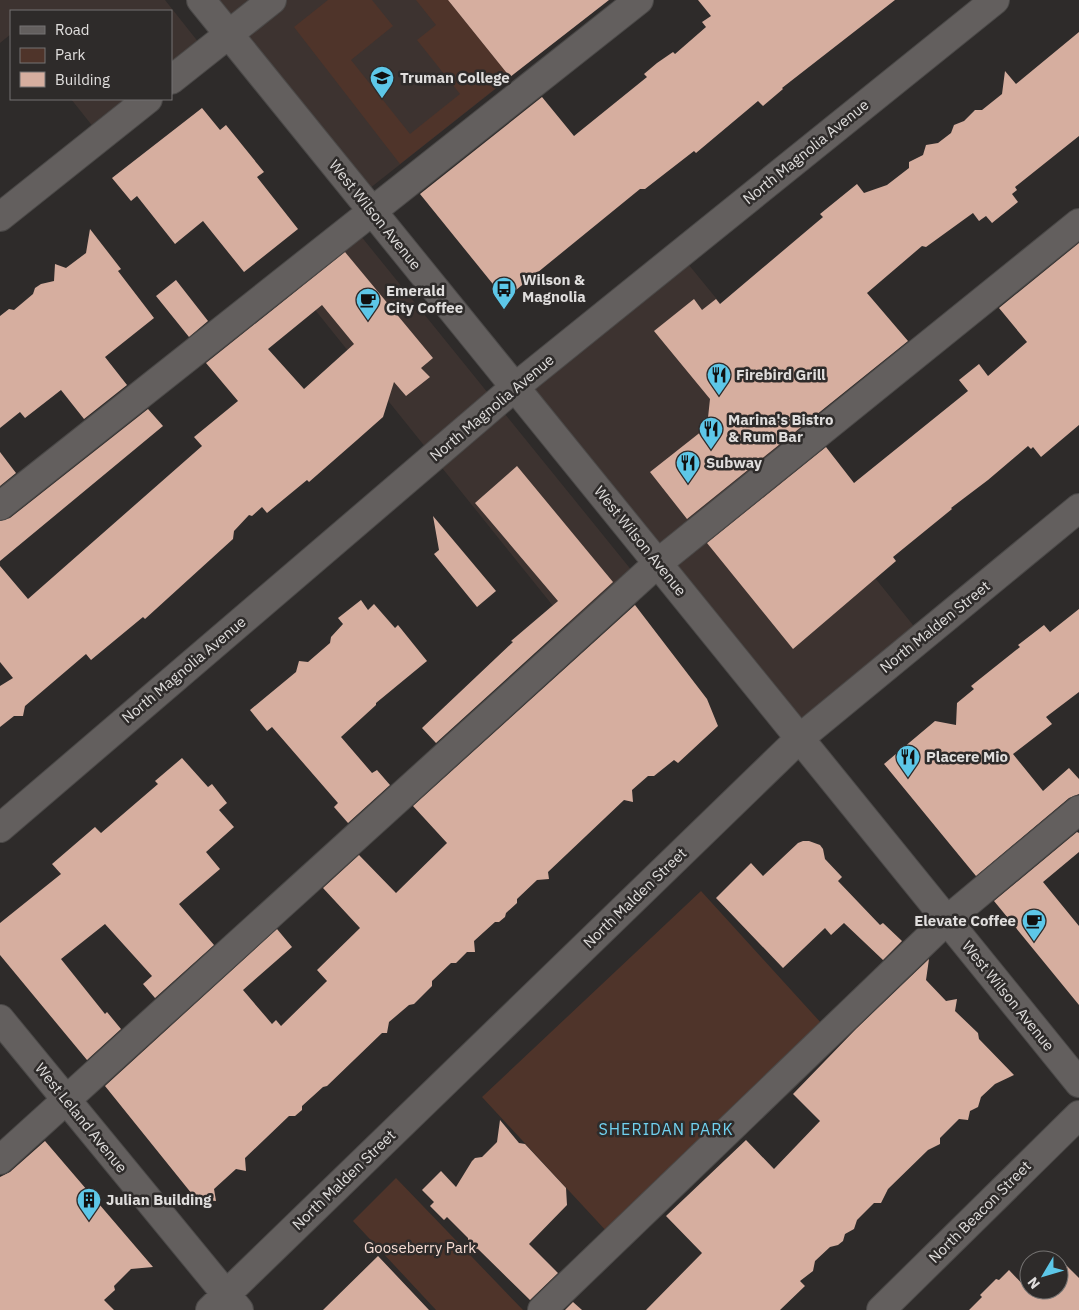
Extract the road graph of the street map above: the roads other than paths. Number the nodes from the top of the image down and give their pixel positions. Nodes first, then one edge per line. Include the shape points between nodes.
1 (201, 0) edge
2 (272, 0) edge
3 (639, 0) edge
4 (995, 0) edge
5 (229, 34) junction
6 (172, 79) edge
7 (147, 100) edge
8 (372, 211) junction
9 (0, 217) edge
10 (1079, 222) edge
11 (515, 387) junction
12 (0, 506) edge
13 (1079, 508) edge
14 (658, 563) junction
15 (800, 738) junction
16 (1079, 810) edge
17 (0, 828) edge
18 (947, 920) junction
19 (0, 1019) edge
20 (1079, 1083) edge
21 (66, 1100) junction
22 (1079, 1115) edge
23 (0, 1160) edge
24 (225, 1305) edge
25 (542, 1310) edge
26 (882, 1310) edge

1 - 5 street, West Wilson Avenue
2 - 5 street
3 - 8 street
4 - 11 street, North Magnolia Avenue
5 - 6 street
5 - 8 street, West Wilson Avenue
7 - 9 street
8 - 11 street, West Wilson Avenue
8 - 12 street
10 - 14 street
11 - 14 street, West Wilson Avenue
11 - 17 street, North Magnolia Avenue
13 - 15 street, North Malden Street
14 - 15 street, West Wilson Avenue
14 - 21 street
15 - 18 street, West Wilson Avenue
15 - 24 street, North Malden Street
16 - 18 street
18 - 20 street, West Wilson Avenue
18 - 25 street
19 - 21 street, West Leland Avenue
21 - 23 street
21 - 24 street, West Leland Avenue
22 - 26 street, North Beacon Street

